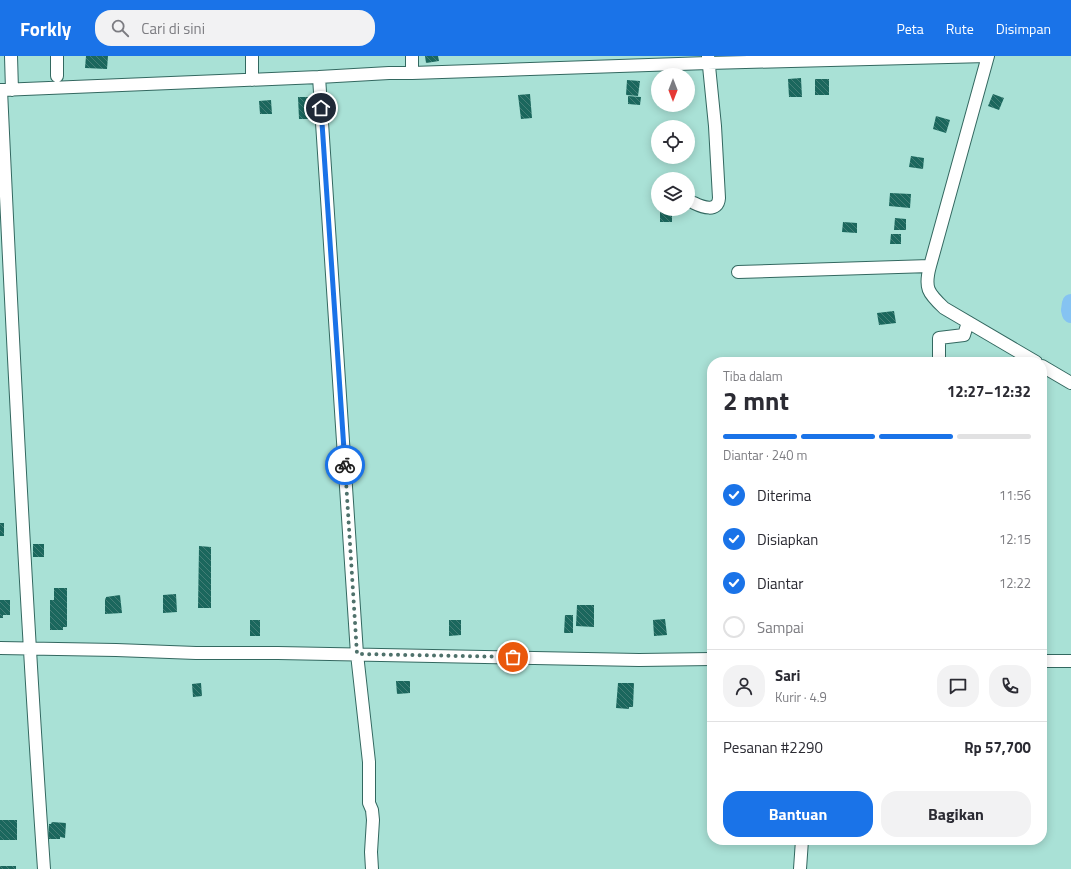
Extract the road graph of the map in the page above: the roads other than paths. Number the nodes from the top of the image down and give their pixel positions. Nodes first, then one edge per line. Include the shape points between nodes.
1 (11, 56) edge
2 (57, 56) edge
3 (252, 56) edge
4 (412, 56) edge
5 (988, 56) edge
6 (708, 60) edge
7 (412, 73) junction
8 (57, 76) dead end
9 (319, 77) junction
10 (252, 80) junction
11 (4, 90) edge
12 (695, 204) edge
13 (930, 266) junction
14 (738, 272) dead end
15 (968, 322) junction
16 (938, 357) edge
17 (1028, 357) edge
18 (1047, 369) edge
19 (1071, 383) edge
20 (0, 648) edge
21 (31, 648) junction
22 (357, 654) junction
23 (707, 659) edge
24 (1047, 661) edge
25 (1071, 661) edge
26 (802, 845) edge
27 (44, 869) edge
28 (372, 869) edge
29 (800, 869) edge

1 - 11 street
2 - 8 street
3 - 10 street
4 - 7 street
5 - 6 street
5 - 13 street
6 - 7 street
6 - 12 street via 719,203 712,208
7 - 9 street
9 - 10 street
9 - 22 street
10 - 11 street
11 - 21 street via 14,366
13 - 14 street
13 - 15 street via 927,277 930,292 944,308
15 - 16 street via 964,335 939,338
15 - 17 street
18 - 19 street
20 - 21 street
21 - 22 street
21 - 27 street
22 - 23 street
22 - 28 street via 369,762 369,797 373,820
24 - 25 street
26 - 29 street

